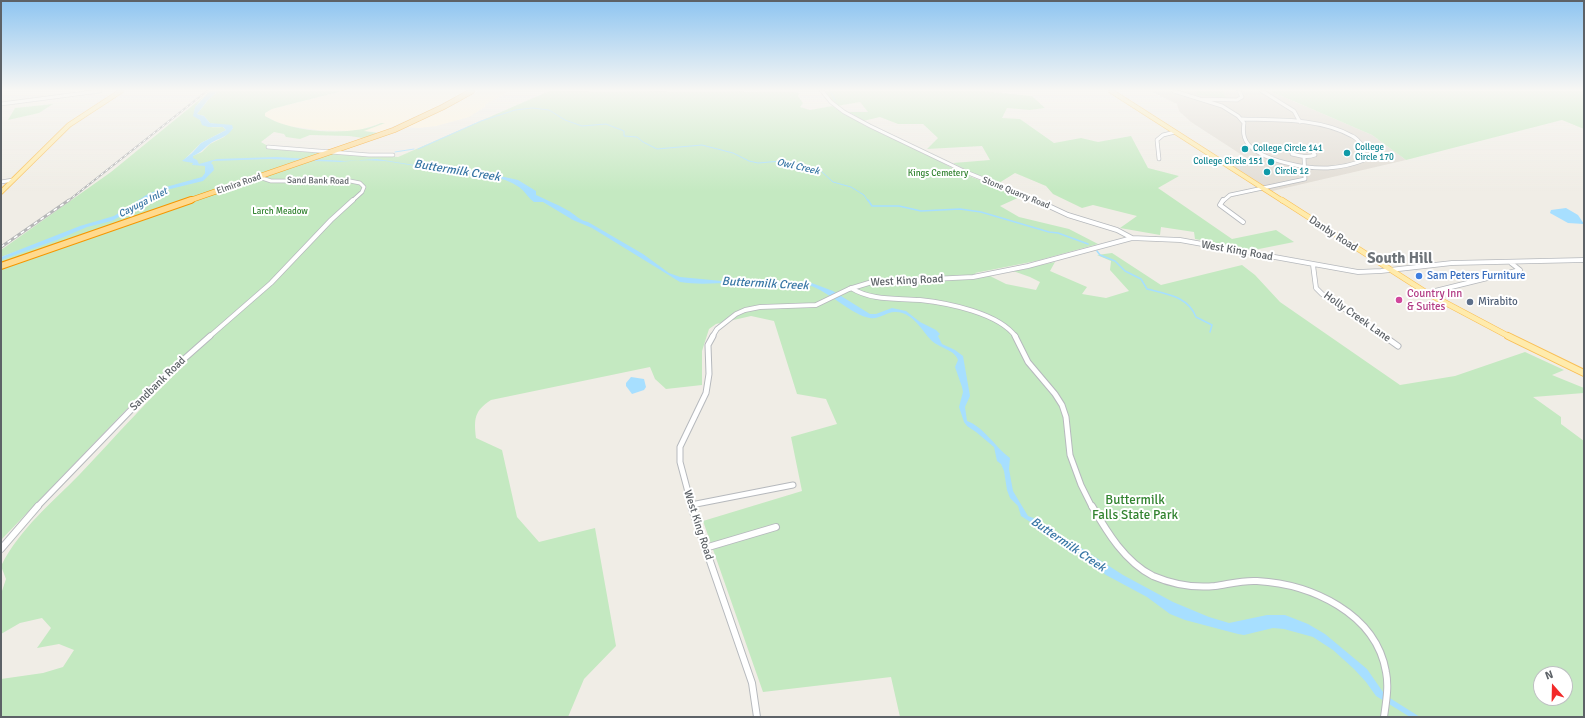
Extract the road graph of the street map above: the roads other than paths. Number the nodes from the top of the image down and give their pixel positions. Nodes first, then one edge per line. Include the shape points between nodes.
1 (70, 125) edge
2 (405, 125) edge
3 (868, 125) edge
4 (1163, 125) edge
5 (1244, 125) edge
6 (1315, 125) edge
7 (1175, 132) junction
8 (268, 147) dead end
9 (332, 152) junction
10 (392, 155) dead end
11 (1304, 157) junction
12 (1159, 159) dead end
13 (1305, 168) junction
14 (259, 177) junction
15 (13, 180) junction
16 (1, 182) edge
17 (1262, 188) junction
18 (1, 192) edge
19 (1243, 222) dead end
20 (324, 228) joint
21 (1132, 238) junction
22 (1584, 260) edge
23 (1511, 263) junction
24 (1313, 265) junction
25 (1, 266) edge
26 (1389, 270) junction
27 (851, 288) junction
28 (1427, 293) junction
29 (1398, 346) dead end
30 (1584, 373) edge
31 (793, 485) dead end
32 (690, 505) junction
33 (776, 527) dead end
34 (705, 548) junction
35 (1, 549) edge
36 (757, 717) edge
37 (1384, 717) edge

1 - 15 main road
2 - 9 highway, Elmira Road
3 - 21 street, Stone Quarry Road via 966,172 1073,217 1117,230
4 - 7 main road, Danby Road
5 - 13 street via 1247,143 1254,148 1282,162
6 - 13 street via 1344,132 1360,143 1366,154 1364,160 1342,167
7 - 12 street via 1163,135 1157,140
7 - 17 main road, Danby Road
8 - 9 street
9 - 10 street
9 - 14 highway, Elmira Road
11 - 11 street via 1315,155 1312,151 1291,149 1293,154
11 - 13 street
13 - 17 street via 1305,179
14 - 20 street, Sand Bank Road via 270,181 350,181 362,184 362,192
14 - 25 highway, Elmira Road
15 - 16 street
15 - 18 main road
17 - 19 street via 1230,195 1220,204
17 - 26 main road, Danby Road
20 - 35 street, Sandbank Road via 271,283 158,382 35,509
21 - 24 street, West King Road via 1180,240
21 - 27 street, West King Road via 1028,266 973,277 882,281
22 - 23 street, West King Road
23 - 26 street, West King Road via 1452,263
23 - 28 street via 1520,270
24 - 26 street, West King Road via 1358,272
24 - 29 street, Holly Creek Lane via 1316,288 1322,294
26 - 28 main road, Danby Road
27 - 32 street, West King Road via 822,302 802,307 760,307 746,310 736,314 717,329 708,346 709,374 706,393 680,446 680,462
27 - 37 street via 871,296 952,306 988,318 1009,330 1019,341 1027,361 1062,405 1070,455 1084,489 1104,525 1132,562 1156,577 1182,585 1206,587 1268,582 1303,590 1328,600 1351,614 1361,622 1376,644 1386,670 1387,695
28 - 30 main road, Danby Road via 1486,326
31 - 32 street
32 - 34 street, West King Road
33 - 34 street
34 - 36 street, West King Road via 752,683

